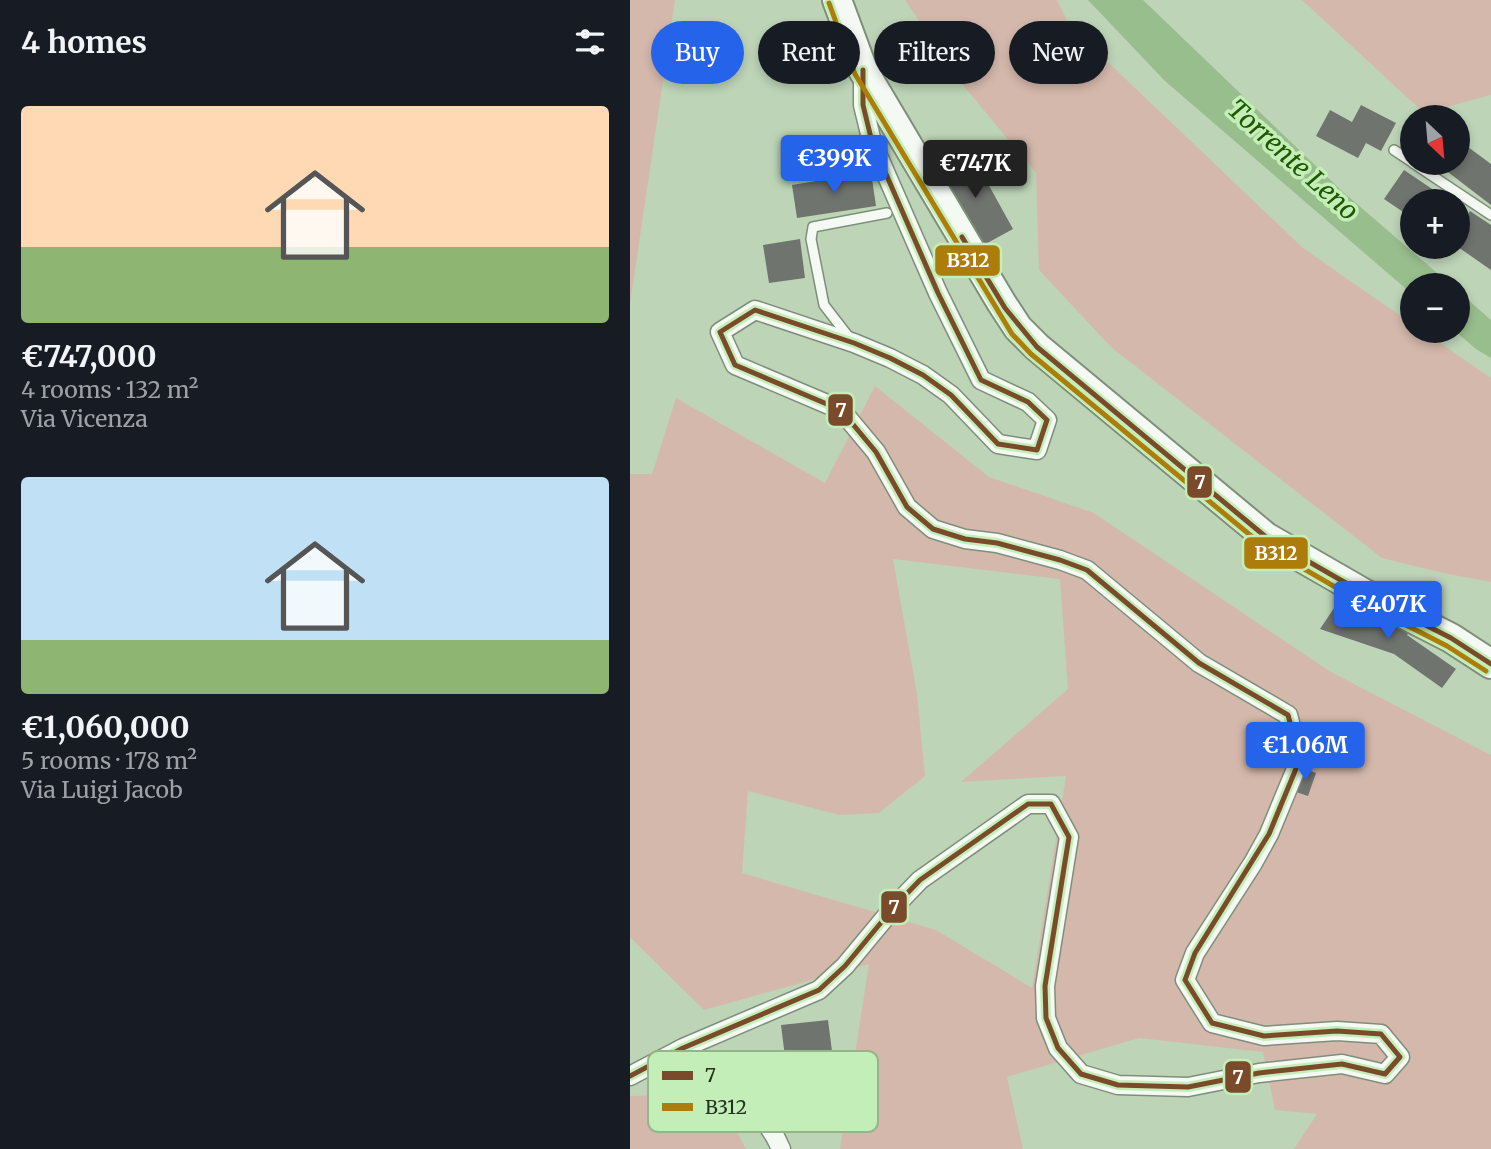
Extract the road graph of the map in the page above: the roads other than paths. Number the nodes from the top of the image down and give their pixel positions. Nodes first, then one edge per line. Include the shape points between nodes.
1 (837, 0) edge
2 (863, 70) junction
3 (1394, 150) dead end
4 (1400, 154) edge
5 (1432, 175) edge
6 (887, 213) dead end
7 (1491, 215) edge
8 (853, 343) junction
9 (1491, 664) edge
10 (678, 1051) edge
11 (648, 1068) edge
12 (630, 1076) edge
13 (774, 1132) edge
14 (781, 1149) edge

1 - 2 main road
2 - 8 street via 863,104 872,142 937,293 981,380 1027,402 1047,420 1037,450 998,444 951,396 923,375
2 - 9 main road via 1000,302 1037,347 1266,537
3 - 4 lane
5 - 7 lane
6 - 8 lane via 813,227 811,239 824,305
8 - 10 street via 755,310 720,332 735,365 841,410 876,452 907,507 933,529 1087,570 1199,663 1288,715 1300,759 1269,834 1195,953 1185,980 1212,1023 1264,1036 1337,1031 1381,1034 1400,1057 1385,1074 1342,1064 1188,1087 1118,1085 1081,1074 1058,1048 1046,1018 1045,986 1069,837 1051,804 1028,804 920,880 819,990
11 - 12 street
13 - 14 street

